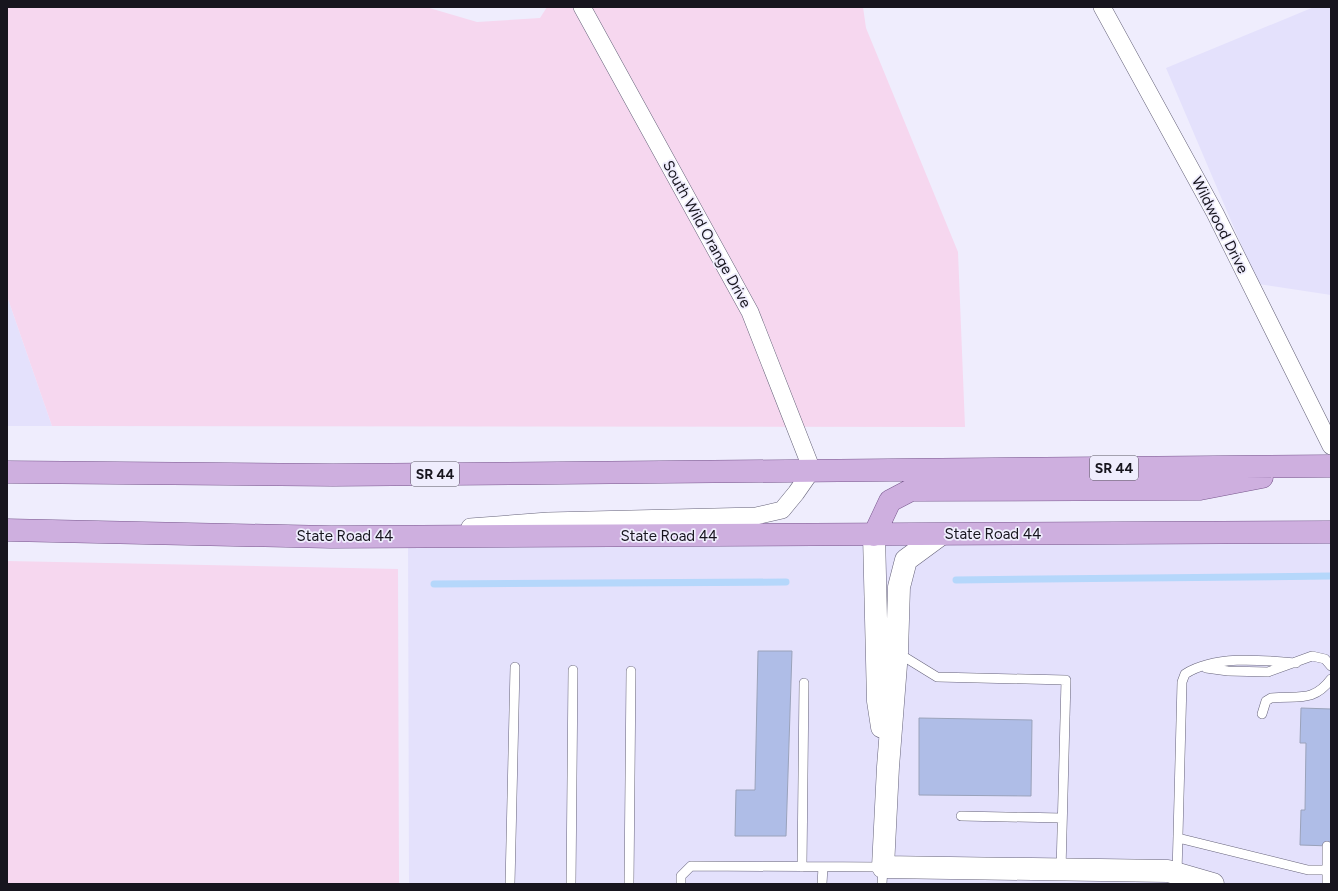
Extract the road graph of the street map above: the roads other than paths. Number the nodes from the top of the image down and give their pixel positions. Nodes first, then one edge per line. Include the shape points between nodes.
1 (582, 7) edge
2 (1102, 7) edge
3 (1331, 446) edge
4 (1322, 466) edge
5 (812, 470) junction
6 (7, 472) edge
7 (7, 530) edge
8 (1331, 532) edge
9 (940, 534) junction
10 (874, 535) junction
11 (351, 536) junction
12 (897, 652) junction
13 (1331, 666) edge
14 (515, 667) dead end
15 (574, 670) dead end
16 (631, 671) dead end
17 (1331, 679) edge
18 (804, 683) dead end
19 (1262, 714) dead end
20 (888, 768) junction
21 (961, 816) dead end
22 (1062, 818) junction
23 (1178, 838) junction
24 (1327, 846) dead end
25 (802, 867) junction
26 (823, 867) junction
27 (1061, 870) junction
28 (1327, 870) junction
29 (1177, 874) junction
30 (882, 876) edge
31 (510, 884) edge
32 (571, 884) edge
33 (628, 884) edge
34 (681, 884) edge
35 (822, 884) edge
36 (1213, 884) edge
37 (1327, 884) edge

1 - 5 street, South Wild Orange Drive via 750,312
2 - 3 street, Wildwood Drive via 1215,213
4 - 5 main road, SR 44
4 - 10 main road via 1200,488 911,490 890,501
5 - 6 main road, SR 44 via 341,475
5 - 11 street via 782,510 756,516 548,521
7 - 11 main road, State Road 44
8 - 9 main road, State Road 44
9 - 10 main road, State Road 44
9 - 12 street via 906,560 899,587
10 - 11 main road, State Road 44
10 - 20 street via 878,701
12 - 20 street
12 - 22 lane via 937,677 1066,680
13 - 23 lane via 1325,659 1312,656 1268,672 1200,668 1185,674 1182,682
14 - 31 lane
15 - 32 lane
16 - 33 lane
17 - 19 lane via 1316,695 1271,698 1266,701
18 - 25 lane
20 - 30 street
21 - 22 lane
22 - 27 lane
23 - 28 lane via 1308,870
23 - 29 lane
24 - 28 lane
25 - 26 lane
25 - 34 lane via 691,866 681,876
26 - 30 lane
26 - 35 lane
27 - 29 street via 1168,871
27 - 30 street
28 - 37 lane
29 - 36 street

